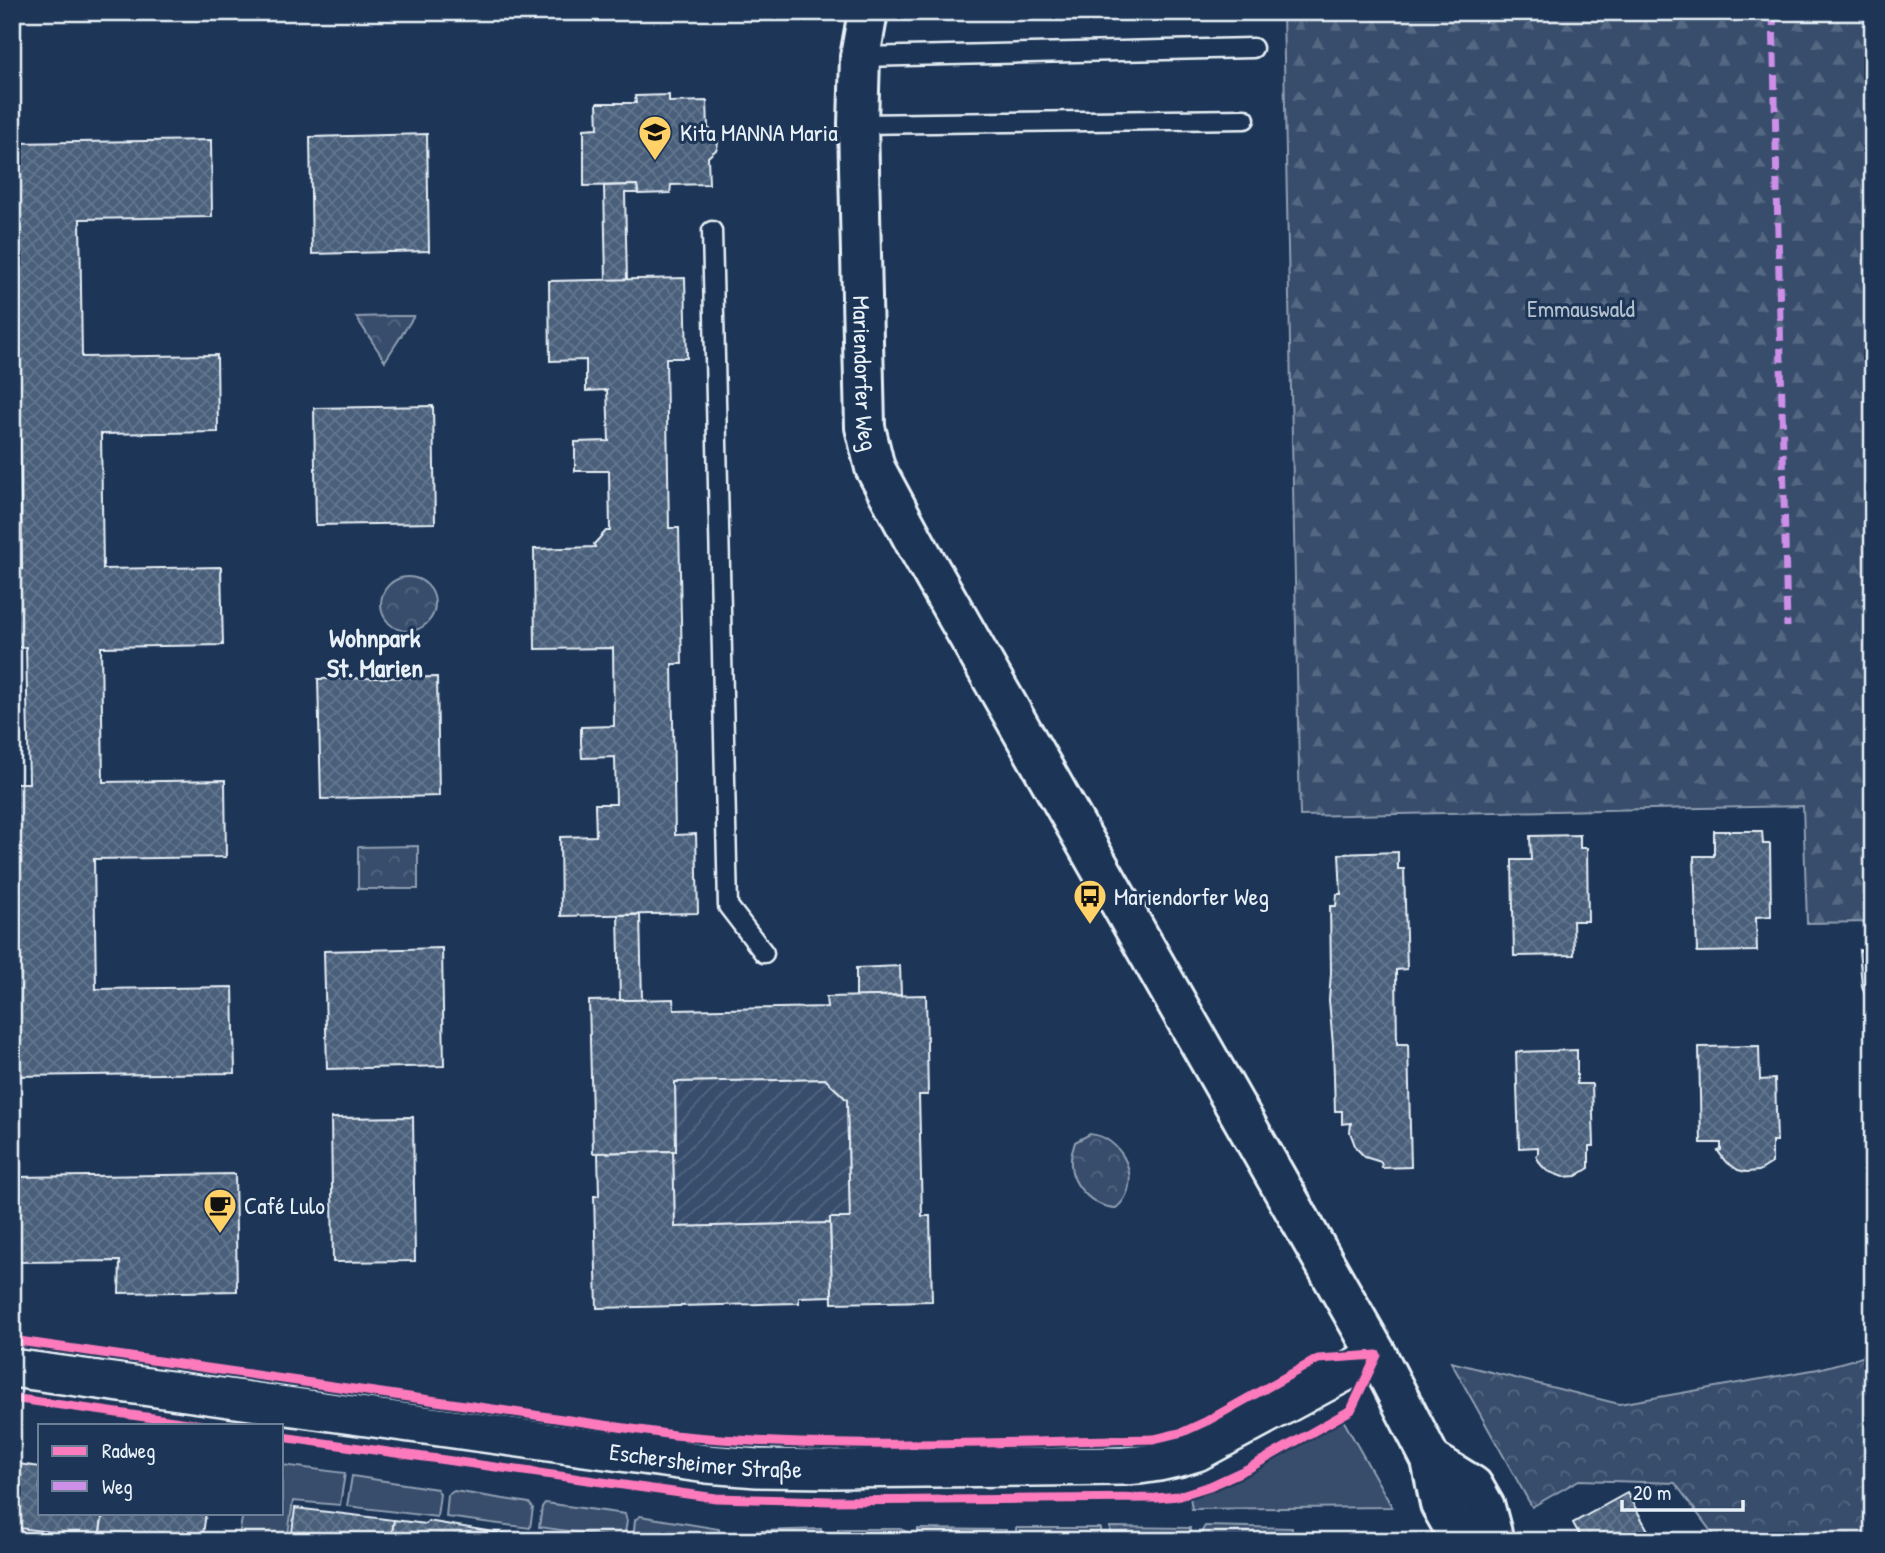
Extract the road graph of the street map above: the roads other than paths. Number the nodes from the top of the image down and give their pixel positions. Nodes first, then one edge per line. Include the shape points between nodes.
1 (848, 12) edge
2 (868, 12) edge
3 (1252, 48) dead end
4 (860, 57) junction
5 (1245, 119) dead end
6 (858, 124) junction
7 (712, 231) dead end
8 (764, 953) dead end
9 (1377, 1355) junction
10 (12, 1368) edge
11 (1431, 1460) junction
12 (1472, 1541) edge
13 (1494, 1541) edge

1 - 4 street, Mariendorfer Weg
2 - 4 street, Mariendorfer Weg
3 - 4 lane
4 - 6 street, Mariendorfer Weg
5 - 6 lane
6 - 9 street, Mariendorfer Weg via 865,427 875,468
7 - 8 lane via 729,906
9 - 10 street, Eschersheimer Straße via 1197,1452 1125,1466 757,1468 707,1464
9 - 11 street, Mariendorfer Weg
11 - 12 street, Mariendorfer Weg via 1440,1504 1452,1525
11 - 13 street via 1474,1486

